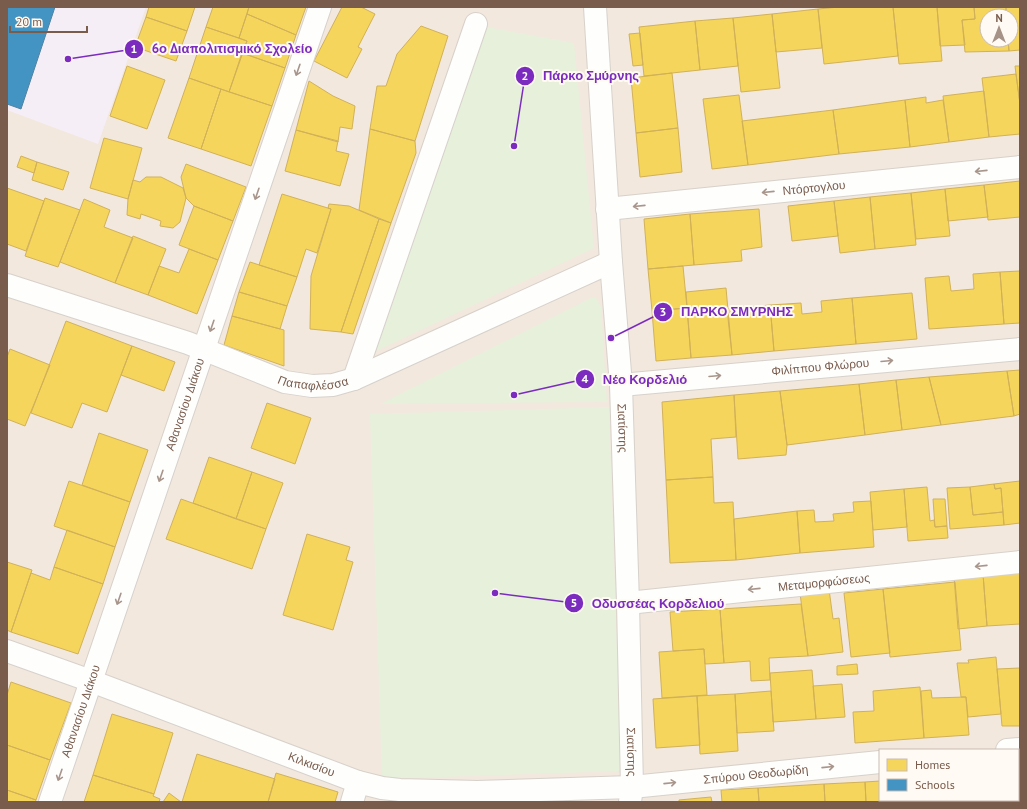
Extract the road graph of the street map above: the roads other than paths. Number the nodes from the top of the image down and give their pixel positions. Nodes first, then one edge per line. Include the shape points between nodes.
1 (320, 7) edge
2 (583, 7) edge
3 (595, 7) edge
4 (600, 7) edge
5 (476, 24) dead end
6 (1020, 167) edge
7 (607, 209) junction
8 (610, 262) junction
9 (7, 285) edge
10 (204, 349) junction
11 (1020, 349) edge
12 (354, 379) junction
13 (621, 385) junction
14 (1020, 562) edge
15 (628, 603) junction
16 (7, 651) edge
17 (91, 681) junction
18 (879, 762) edge
19 (355, 792) edge
20 (631, 794) edge
21 (480, 797) edge
22 (50, 802) edge

1 -> 10 street, Αθανασίου Διάκου
2 - 3 street
3 - 4 street
3 - 7 street, Σιατίστης
5 - 12 street
6 -> 7 street, Ντόρτογλου
7 - 8 street, Σιατίστης
8 - 12 street, Παπαφλέσσα
8 - 13 street, Σιατίστης
9 - 10 street, Παπαφλέσσα
10 - 12 street, Παπαφλέσσα via 285,382 312,386 333,385
10 -> 17 street, Αθανασίου Διάκου
13 -> 11 street, Φιλίππου Φλώρου
13 - 15 street, Σιατίστης
14 -> 15 street, Μεταμορφώσεως
15 - 20 street, Σιατίστης
16 - 17 street, Κιλκισίου
17 - 19 street, Κιλκισίου
17 -> 22 street, Αθανασίου Διάκου
20 -> 18 street, Σπύρου Θεοδωρίδη
19 - 21 street, Κιλκισίου via 382,788
20 - 21 street, Κιλκισίου

